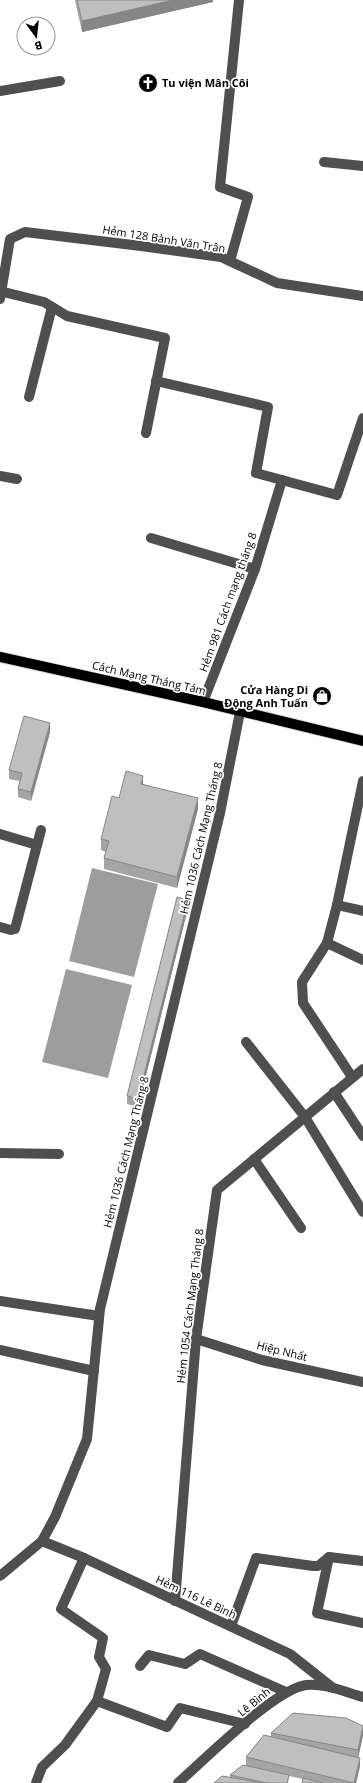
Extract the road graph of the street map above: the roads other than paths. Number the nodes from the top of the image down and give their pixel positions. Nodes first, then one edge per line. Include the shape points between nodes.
1 (239, 0) edge
2 (60, 81) dead end
3 (0, 91) edge
4 (324, 162) dead end
5 (363, 166) edge
6 (230, 262) junction
7 (1, 294) edge
8 (363, 296) edge
9 (52, 307) junction
10 (156, 381) junction
11 (29, 397) dead end
12 (363, 418) edge
13 (146, 433) dead end
14 (0, 476) edge
15 (17, 478) dead end
16 (282, 480) junction
17 (151, 538) dead end
18 (255, 569) junction
19 (0, 657) edge
20 (204, 702) junction
21 (240, 712) junction
22 (363, 741) edge
23 (363, 781) edge
24 (41, 830) dead end
25 (0, 834) edge
26 (37, 845) junction
27 (337, 905) junction
28 (363, 911) edge
29 (0, 927) edge
30 (327, 943) junction
31 (363, 960) edge
32 (246, 1042) dead end
33 (363, 1069) edge
34 (352, 1077) junction
35 (334, 1092) junction
36 (305, 1117) junction
37 (363, 1136) edge
38 (0, 1153) edge
39 (58, 1154) dead end
40 (254, 1159) junction
41 (363, 1212) edge
42 (301, 1228) dead end
43 (0, 1301) edge
44 (99, 1316) junction
45 (196, 1339) junction
46 (0, 1350) edge
47 (94, 1371) junction
48 (363, 1382) edge
49 (42, 1541) junction
50 (329, 1557) junction
51 (84, 1558) junction
52 (363, 1561) edge
53 (0, 1576) edge
54 (175, 1601) junction
55 (363, 1623) edge
56 (231, 1626) junction
57 (140, 1666) dead end
58 (333, 1688) junction
59 (286, 1692) junction
60 (363, 1697) edge
61 (97, 1701) junction
62 (246, 1724) junction
63 (36, 1783) edge
64 (178, 1783) edge

1 - 6 street via 220,187 248,197
2 - 3 street
4 - 5 street
6 - 7 street, Hẻm 128 Bành Văn Trân via 221,257 25,232 10,239
6 - 8 street, Hẻm 128 Bành Văn Trân via 277,283
7 - 9 street via 44,302
9 - 10 street via 67,316 165,338
9 - 11 street
10 - 13 street
10 - 16 street via 268,407 256,473
12 - 16 street via 337,495
14 - 15 street
16 - 18 street, Hẻm 981 Cách mạng tháng 8
17 - 18 street
18 - 20 street, Hẻm 981 Cách mạng tháng 8
19 - 20 main road, Cách Mạng Tháng Tám
20 - 21 main road, Cách Mạng Tháng Tám
21 - 22 main road, Cách Mạng Tháng Tám
21 - 44 street, Hẻm 1036 Cách Mạng Tháng 8 via 220,813
23 - 27 street
24 - 26 street
25 - 26 street
26 - 29 street via 15,929
27 - 28 street
27 - 30 street
30 - 31 street
30 - 34 street via 302,982 303,1003
32 - 36 street
33 - 34 street, Hẻm 1054 Cách Mạng Tháng 8
34 - 35 street, Hẻm 1054 Cách Mạng Tháng 8
35 - 36 street, Hẻm 1054 Cách Mạng Tháng 8
35 - 37 street
36 - 40 street, Hẻm 1054 Cách Mạng Tháng 8
36 - 41 street
38 - 39 street
40 - 42 street
40 - 45 street, Hẻm 1054 Cách Mạng Tháng 8 via 217,1190
43 - 44 street
44 - 47 street, Hẻm 1036 Cách Mạng Tháng 8
45 - 48 street, Hiệp Nhất via 262,1360
45 - 54 street, Hẻm 1054 Cách Mạng Tháng 8
46 - 47 street
47 - 49 street, Hẻm 1036 Cách Mạng Tháng 8 via 87,1439 55,1517
49 - 51 street, Hẻm 116 Lê Bình
49 - 53 street, Hẻm 1036 Cách Mạng Tháng 8
50 - 52 street
50 - 55 street via 317,1613
50 - 56 street via 318,1566 256,1558
51 - 54 street, Hẻm 116 Lê Bình
51 - 61 street via 61,1609 103,1638 100,1657 106,1669
54 - 56 street, Hẻm 116 Lê Bình
56 - 58 street, Hẻm 116 Lê Bình via 290,1654
57 - 59 street via 149,1655 186,1664 200,1654
58 - 59 street, Lê Bình via 307,1685
58 - 60 street, Lê Bình
59 - 62 street, Lê Bình
61 - 62 street via 167,1727 180,1708
61 - 63 street via 65,1745 42,1768
62 - 64 street, Lê Bình

